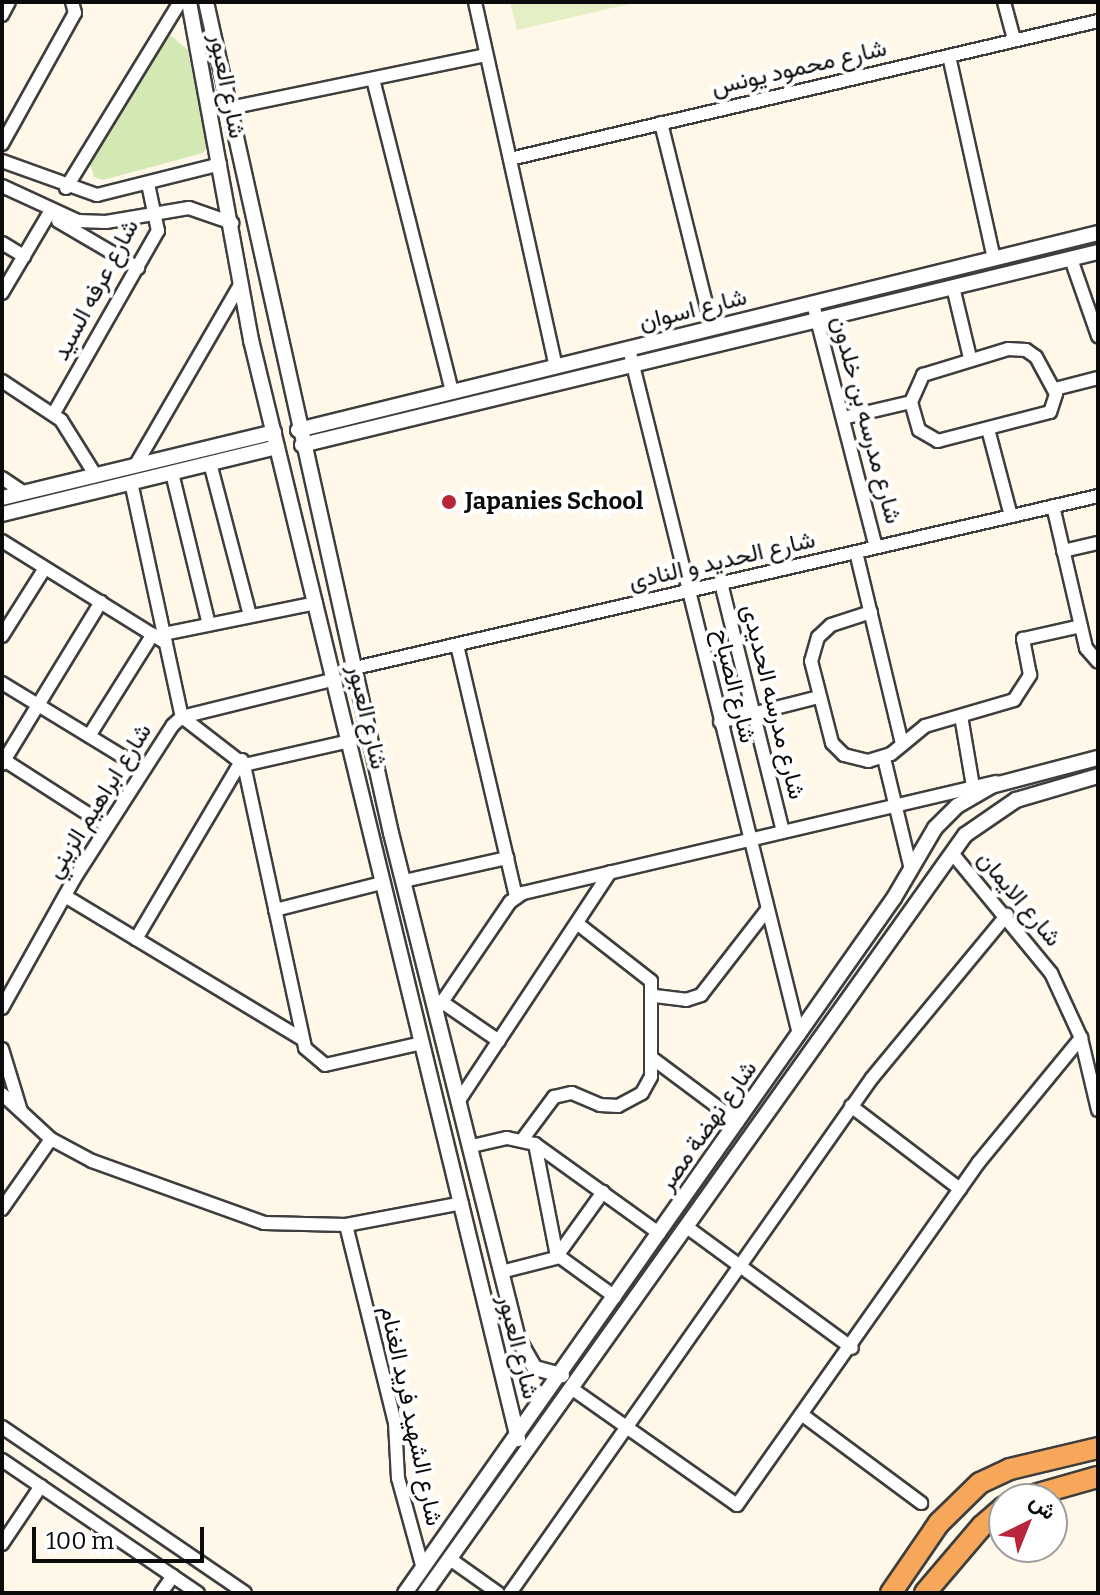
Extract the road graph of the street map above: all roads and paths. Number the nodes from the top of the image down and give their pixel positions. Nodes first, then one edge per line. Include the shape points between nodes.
1 (9, 2) edge
2 (72, 2) edge
3 (180, 2) edge
4 (189, 2) edge
5 (206, 2) edge
6 (475, 2) edge
7 (1004, 2) edge
8 (2, 15) edge
9 (1098, 21) edge
10 (1014, 40) junction
11 (486, 55) junction
12 (949, 56) junction
13 (373, 79) junction
14 (230, 108) junction
15 (661, 123) junction
16 (2, 144) edge
17 (510, 159) junction
18 (2, 161) edge
19 (220, 164) junction
20 (148, 184) junction
21 (2, 186) edge
22 (66, 188) junction
23 (50, 213) junction
24 (158, 214) junction
25 (232, 223) junction
26 (1098, 233) edge
27 (2, 243) edge
28 (1098, 252) edge
29 (24, 256) junction
30 (994, 259) junction
31 (1071, 259) junction
32 (138, 268) junction
33 (267, 276) junction
34 (241, 280) junction
35 (953, 287) junction
36 (2, 293) edge
37 (813, 304) junction
38 (818, 320) junction
39 (712, 328) junction
40 (278, 335) junction
41 (1098, 336) edge
42 (251, 340) junction
43 (629, 349) junction
44 (970, 358) junction
45 (633, 365) junction
46 (556, 367) junction
47 (1098, 378) edge
48 (2, 381) edge
49 (1055, 389) junction
50 (452, 392) junction
51 (911, 402) junction
52 (54, 413) junction
53 (843, 418) junction
54 (988, 429) junction
55 (274, 432) junction
56 (300, 438) junction
57 (277, 447) junction
58 (210, 463) junction
59 (135, 466) junction
60 (172, 473) junction
61 (96, 476) junction
62 (2, 478) edge
63 (131, 482) junction
64 (24, 493) junction
65 (1098, 496) edge
66 (2, 498) edge
67 (1053, 506) junction
68 (2, 514) edge
69 (1011, 516) junction
70 (2, 541) edge
71 (1098, 543) edge
72 (876, 547) junction
73 (1063, 551) junction
74 (856, 552) junction
75 (45, 568) junction
76 (721, 583) junction
77 (688, 591) junction
78 (101, 602) junction
79 (316, 603) junction
80 (871, 612) junction
81 (250, 616) junction
82 (209, 625) junction
83 (1081, 626) junction
84 (2, 636) edge
85 (161, 637) junction
86 (457, 645) junction
87 (1098, 662) edge
88 (355, 668) junction
89 (335, 679) junction
90 (2, 683) edge
91 (819, 697) junction
92 (39, 706) junction
93 (365, 714) junction
94 (754, 714) junction
95 (961, 716) junction
96 (182, 717) junction
97 (344, 718) junction
98 (720, 722) junction
99 (89, 736) junction
100 (350, 741) junction
101 (902, 743) junction
102 (884, 758) junction
103 (1098, 758) edge
104 (3, 762) edge
105 (243, 763) junction
106 (143, 769) junction
107 (1098, 776) edge
108 (1003, 782) junction
109 (973, 786) junction
110 (895, 804) junction
111 (107, 826) junction
112 (783, 831) junction
113 (749, 839) junction
114 (952, 853) junction
115 (507, 858) junction
116 (911, 870) junction
117 (610, 872) junction
118 (404, 881) junction
119 (382, 883) junction
120 (65, 896) junction
121 (516, 897) junction
122 (275, 910) junction
123 (767, 910) junction
124 (1007, 915) junction
125 (578, 924) junction
126 (136, 939) junction
127 (655, 996) junction
128 (440, 1005) junction
129 (2, 1008) edge
130 (799, 1034) junction
131 (1081, 1038) junction
132 (302, 1039) junction
133 (499, 1041) junction
134 (422, 1043) junction
135 (2, 1049) edge
136 (652, 1058) junction
137 (2, 1094) edge
138 (460, 1099) junction
139 (851, 1106) junction
140 (1098, 1110) edge
141 (22, 1115) junction
142 (738, 1122) junction
143 (51, 1139) junction
144 (528, 1142) junction
145 (472, 1146) junction
146 (960, 1189) junction
147 (603, 1192) junction
148 (4, 1202) edge
149 (462, 1203) junction
150 (346, 1225) junction
151 (688, 1228) junction
152 (490, 1230) junction
153 (659, 1233) junction
154 (470, 1236) junction
155 (557, 1256) junction
156 (738, 1266) junction
157 (501, 1272) junction
158 (615, 1297) junction
159 (852, 1348) junction
160 (562, 1375) junction
161 (574, 1390) junction
162 (804, 1416) junction
163 (2, 1427) edge
164 (624, 1427) junction
165 (518, 1439) junction
166 (1098, 1448) edge
167 (2, 1460) edge
168 (1098, 1477) edge
169 (1068, 1485) edge
170 (41, 1486) junction
171 (921, 1503) dead end
172 (955, 1505) junction
173 (988, 1521) edge
174 (982, 1526) junction
175 (2, 1544) edge
176 (923, 1544) junction
177 (450, 1559) junction
178 (952, 1559) junction
179 (423, 1569) junction
180 (173, 1576) junction
181 (161, 1593) edge
182 (198, 1593) edge
183 (245, 1593) edge
184 (405, 1593) edge
185 (425, 1593) edge
186 (498, 1593) edge
187 (510, 1593) edge
188 (891, 1593) edge
189 (925, 1593) edge

1 - 8 street
2 - 16 street via 75,13
3 - 22 street
4 - 19 street, شارع العبور
5 - 14 street, شارع العبور
6 - 11 street
7 - 10 street
9 - 10 street, شارع محمود يونس
10 - 12 street, شارع محمود يونس
11 - 13 street
11 - 17 street
12 - 15 street, شارع محمود يونس
12 - 30 street
13 - 14 street
13 - 50 street
14 - 33 street, شارع العبور
15 - 17 street, شارع محمود يونس
15 - 39 street
17 - 46 street
18 - 22 street
19 - 20 street
19 - 25 street, شارع العبور
20 - 22 street via 109,195
20 - 24 street, شارع عرفه السيد
21 - 23 street
23 - 24 street via 92,223
23 - 29 street
23 - 32 street
24 - 25 street via 203,209
24 - 32 street, شارع عرفه السيد via 158,231
25 - 34 street, شارع العبور
26 - 30 street, شارع اسوان
27 - 29 street
28 - 31 street, شارع اسوان
29 - 36 street
30 - 37 street, شارع اسوان
31 - 35 street, شارع اسوان
31 - 41 street
32 - 52 street, شارع عرفه السيد
33 - 34 street via 252,287
33 - 40 street, شارع العبور
34 - 42 street, شارع العبور
34 - 59 street
35 - 38 street, شارع اسوان
35 - 44 street
37 - 38 street, شارع مدرسه بن خلدون
37 - 39 street, شارع اسوان
38 - 45 street, شارع اسوان
38 - 53 street, شارع مدرسه بن خلدون
39 - 43 street, شارع اسوان
40 - 42 street via 258,331
40 - 56 street, شارع العبور
42 - 55 street, شارع العبور
43 - 45 street, شارع الصباح
43 - 46 street, شارع اسوان
44 - 49 street via 1026,350
44 - 51 street via 928,370 914,387
45 - 56 street, شارع اسوان
45 - 77 street, شارع الصباح
46 - 50 street, شارع اسوان
47 - 49 street
48 - 52 street
49 - 54 street via 1056,404 1046,415
50 - 56 street, شارع اسوان
51 - 53 street
51 - 54 street via 915,424 931,439
52 - 61 street
53 - 72 street, شارع مدرسه بن خلدون
54 - 69 street
55 - 57 street, شارع العبور
55 - 59 street
56 - 88 street, شارع العبور
57 - 58 street
57 - 79 street, شارع العبور
58 - 60 street
58 - 81 street
59 - 61 street
60 - 63 street
60 - 82 street
61 - 64 street
62 - 64 street
63 - 68 street
63 - 85 street
64 - 66 street
65 - 67 street, شارع الحديد و النادى
67 - 69 street, شارع الحديد و النادى
67 - 73 street
69 - 72 street, شارع الحديد و النادى
70 - 75 street
71 - 73 street
72 - 74 street, شارع الحديد و النادى
73 - 83 street
74 - 76 street, شارع الحديد و النادى
74 - 80 street
75 - 78 street
75 - 84 street
76 - 77 street, شارع الحديد و النادى
76 - 94 street, شارع مدرسه الحديدى
77 - 86 street, شارع الحديد و النادى
77 - 98 street, شارع الصباح
78 - 85 street
78 - 92 street
79 - 81 street
79 - 89 street, شارع العبور
80 - 91 street via 838,621 818,637 811,661
80 - 101 street
81 - 82 street
82 - 85 street
83 - 87 street via 1088,653
83 - 95 street via 1023,639 1030,669 1023,692 1008,703
85 - 96 street
85 - 99 street
86 - 88 street, شارع الحديد و النادى
86 - 115 street
88 - 93 street, شارع العبور
89 - 96 street, شارع ابراهيم الزيني
89 - 97 street, شارع العبور
90 - 92 street
91 - 94 street
91 - 102 street via 838,750 860,761
92 - 99 street
92 - 104 street
93 - 97 street
93 - 118 street, شارع العبور
94 - 98 street
94 - 112 street, شارع مدرسه الحديدى
95 - 101 street via 925,726
95 - 109 street
96 - 105 street
96 - 106 street, شارع ابراهيم الزيني
97 - 100 street, شارع العبور
98 - 113 street, شارع الصباح
99 - 106 street
100 - 105 street
100 - 119 street, شارع العبور
101 - 102 street
102 - 110 street
103 - 108 street, شارع نهضة مصر
104 - 111 street
105 - 122 street
105 - 126 street
106 - 111 street, شارع ابراهيم الزيني
107 - 114 street, شارع نهضة مصر via 1007,804 980,821
108 - 109 street
108 - 116 street, شارع نهضة مصر via 947,815
109 - 110 street
110 - 112 street
110 - 116 street
111 - 120 street, شارع ابراهيم الزيني
112 - 113 street
113 - 117 street
113 - 123 street, شارع الصباح
114 - 124 street, شارع الايمان
114 - 151 street, شارع نهضة مصر
115 - 118 street
115 - 121 street
116 - 130 street, شارع نهضة مصر
117 - 121 street
117 - 125 street
118 - 128 street, شارع العبور
119 - 122 street
119 - 134 street, شارع العبور
120 - 126 street
120 - 129 street, شارع ابراهيم الزيني
121 - 128 street
122 - 132 street
123 - 127 street via 701,995 686,1000
123 - 130 street, شارع الصباح
124 - 131 street, شارع الايمان via 1051,973
124 - 139 street via 929,1004
125 - 127 street via 642,969
125 - 133 street
126 - 132 street
127 - 136 street via 648,1031
128 - 133 street
128 - 138 street, شارع العبور
130 - 142 street, شارع نهضة مصر
131 - 140 street, شارع الايمان
131 - 146 street
132 - 134 street via 310,1056 325,1065
133 - 138 street
134 - 149 street, شارع العبور
135 - 141 street
136 - 142 street
136 - 144 street via 647,1086 635,1099 609,1107 572,1093 560,1094
137 - 141 street
138 - 145 street, شارع العبور
139 - 146 street
139 - 156 street
141 - 143 street
142 - 153 street, شارع نهضة مصر
143 - 148 street
143 - 150 street via 92,1161 237,1217 291,1227
144 - 145 street
144 - 147 street
144 - 155 street
145 - 152 street, شارع العبور
146 - 159 street
147 - 153 street
147 - 155 street
149 - 150 street
149 - 154 street, شارع العبور
150 - 179 street, شارع الشهيد فريد الغنام via 395,1423 398,1478
151 - 156 street
151 - 161 street, شارع نهضة مصر
152 - 154 street
152 - 157 street, شارع العبور
153 - 158 street, شارع نهضة مصر
154 - 165 street, شارع العبور
155 - 157 street
155 - 158 street
156 - 159 street
156 - 164 street
157 - 160 street, شارع العبور via 518,1339 530,1362 542,1372
158 - 160 street, شارع نهضة مصر
159 - 162 street
160 - 165 street, شارع نهضة مصر
161 - 164 street
161 - 177 street, شارع نهضة مصر
162 - 164 street via 737,1505
162 - 171 street
163 - 183 street
164 - 187 street
165 - 179 street, شارع نهضة مصر
166 - 172 highway via 1010,1469 980,1483
167 - 170 street
168 - 169 highway
170 - 175 street
170 - 180 street
172 - 174 highway via 961,1518
172 - 176 highway
173 - 174 highway
174 - 178 highway
176 - 178 highway via 945,1545
176 - 188 highway
177 - 185 street, شارع نهضة مصر
177 - 186 street
178 - 189 highway
179 - 184 street, شارع نهضة مصر
180 - 181 street
180 - 182 street

